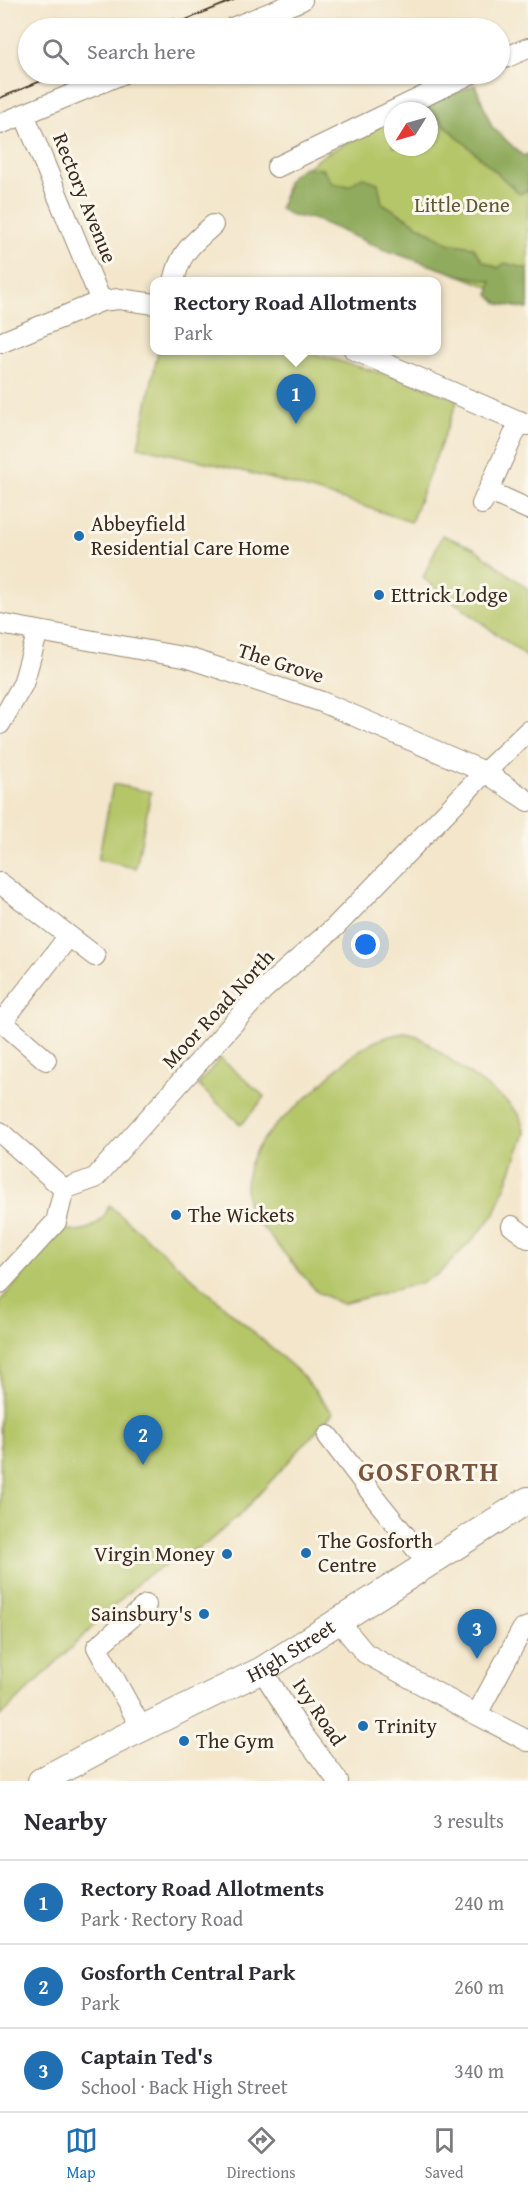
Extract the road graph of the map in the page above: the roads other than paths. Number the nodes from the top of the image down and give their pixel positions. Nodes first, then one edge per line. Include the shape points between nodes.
1 (302, 0) edge
2 (257, 18) edge
3 (528, 48) edge
4 (510, 56) edge
5 (98, 84) edge
6 (449, 84) edge
7 (24, 114) junction
8 (0, 124) edge
9 (277, 167) dead end
10 (213, 225) dead end
11 (175, 277) edge
12 (101, 301) junction
13 (150, 303) edge
14 (0, 343) edge
15 (363, 355) edge
16 (524, 423) edge
17 (528, 509) edge
18 (0, 624) edge
19 (38, 631) junction
20 (0, 724) edge
21 (528, 731) edge
22 (485, 772) junction
23 (528, 801) edge
24 (0, 883) edge
25 (69, 936) junction
26 (95, 956) dead end
27 (1, 1021) edge
28 (46, 1060) dead end
29 (0, 1132) edge
30 (64, 1189) junction
31 (512, 1226) dead end
32 (528, 1238) edge
33 (0, 1283) edge
34 (328, 1436) dead end
35 (528, 1500) edge
36 (429, 1564) junction
37 (146, 1605) dead end
38 (341, 1620) junction
39 (528, 1627) edge
40 (261, 1670) junction
41 (477, 1714) junction
42 (142, 1729) junction
43 (528, 1741) edge
44 (41, 1781) edge
45 (338, 1781) edge

1 - 2 street
3 - 4 street
5 - 7 street
6 - 9 street
7 - 8 street
7 - 12 street, Rectory Avenue
10 - 11 street via 185,251 177,263
12 - 13 street
12 - 14 street
15 - 16 street
16 - 17 street via 485,498
18 - 19 street, The Grove
19 - 20 street via 22,684
19 - 22 street, The Grove via 188,658 322,702
21 - 22 street, Moor Road North
22 - 23 street, The Grove
22 - 30 street, Moor Road North via 335,927 263,990 95,1178
24 - 25 street
25 - 26 street
25 - 27 street
27 - 28 street
29 - 30 street
30 - 33 street via 56,1222
31 - 32 street
34 - 36 street
35 - 36 main road, High Street
36 - 38 main road, High Street
37 - 42 street via 97,1647
38 - 40 main road, High Street
38 - 41 street via 365,1653
39 - 41 street via 522,1630
40 - 42 main road, High Street
40 - 45 street, Ivy Road
41 - 43 street
42 - 44 main road, High Street

